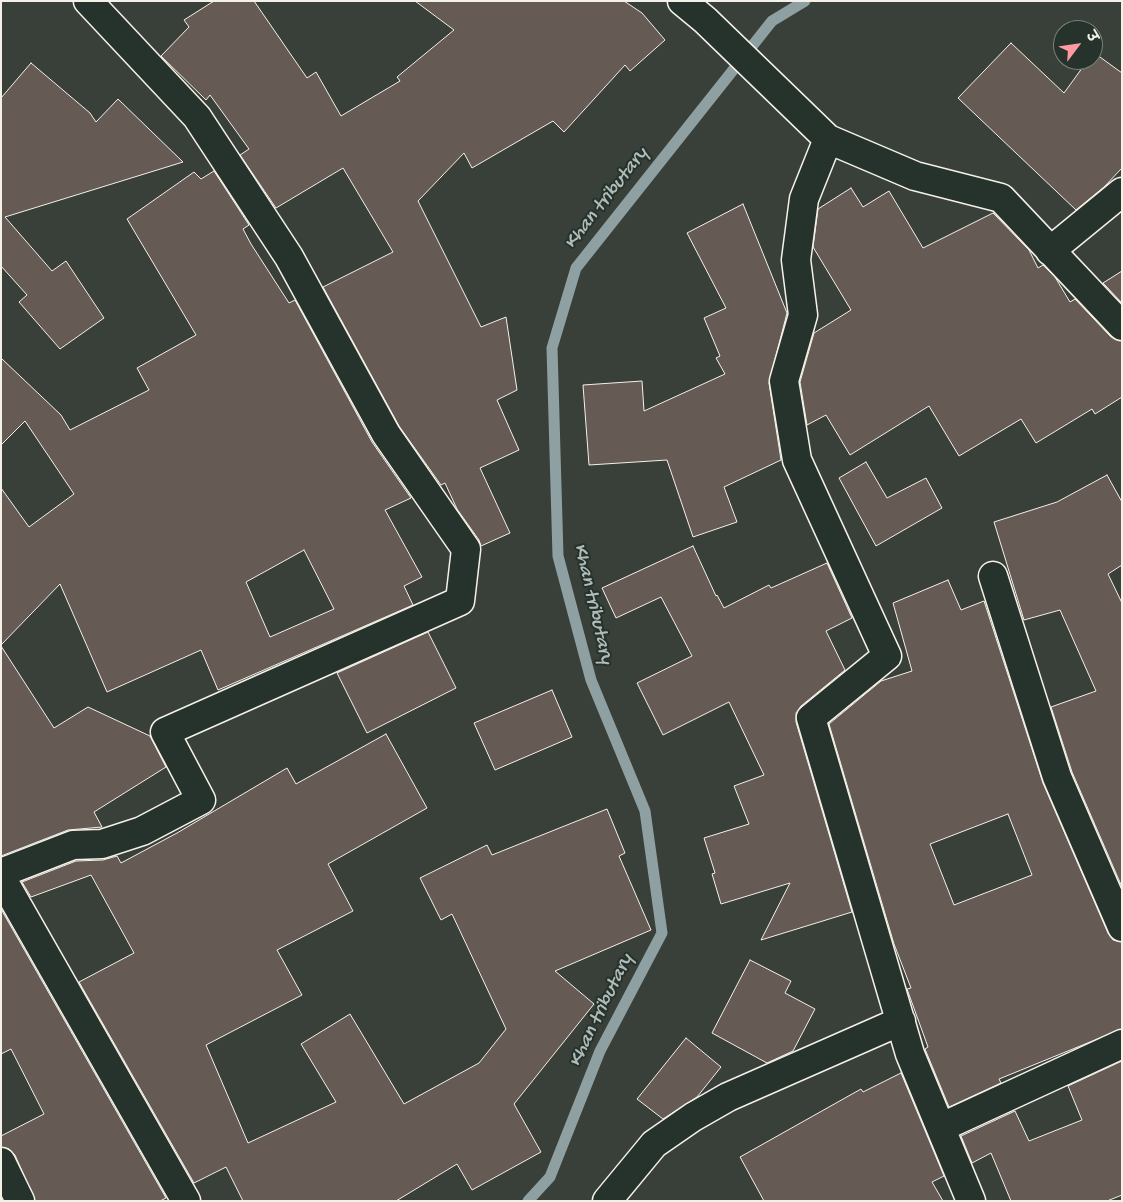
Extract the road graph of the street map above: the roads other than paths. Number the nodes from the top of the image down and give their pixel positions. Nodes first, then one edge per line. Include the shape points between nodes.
1 (88, 1) edge
2 (682, 1) edge
3 (828, 139) junction
4 (1122, 192) edge
5 (1050, 250) junction
6 (1122, 326) edge
7 (993, 576) dead end
8 (1, 875) edge
9 (1122, 928) edge
10 (900, 1021) junction
11 (1121, 1048) edge
12 (942, 1128) junction
13 (1, 1162) edge
14 (20, 1201) edge
15 (186, 1201) edge
16 (607, 1201) edge
17 (971, 1201) edge

1 - 8 street via 197,117 289,257 386,434 466,548 460,601 166,732 201,800 142,831 102,844 73,845
2 - 3 street via 706,20
3 - 5 street via 914,176 1001,198
3 - 10 street via 804,198 796,260 802,315 784,381 797,460 887,656 811,718
4 - 5 street
5 - 6 street
7 - 9 street via 1056,777
8 - 15 street
10 - 12 street via 910,1054
10 - 16 street via 728,1096 693,1117 654,1144
11 - 12 street
12 - 17 street
13 - 14 street

